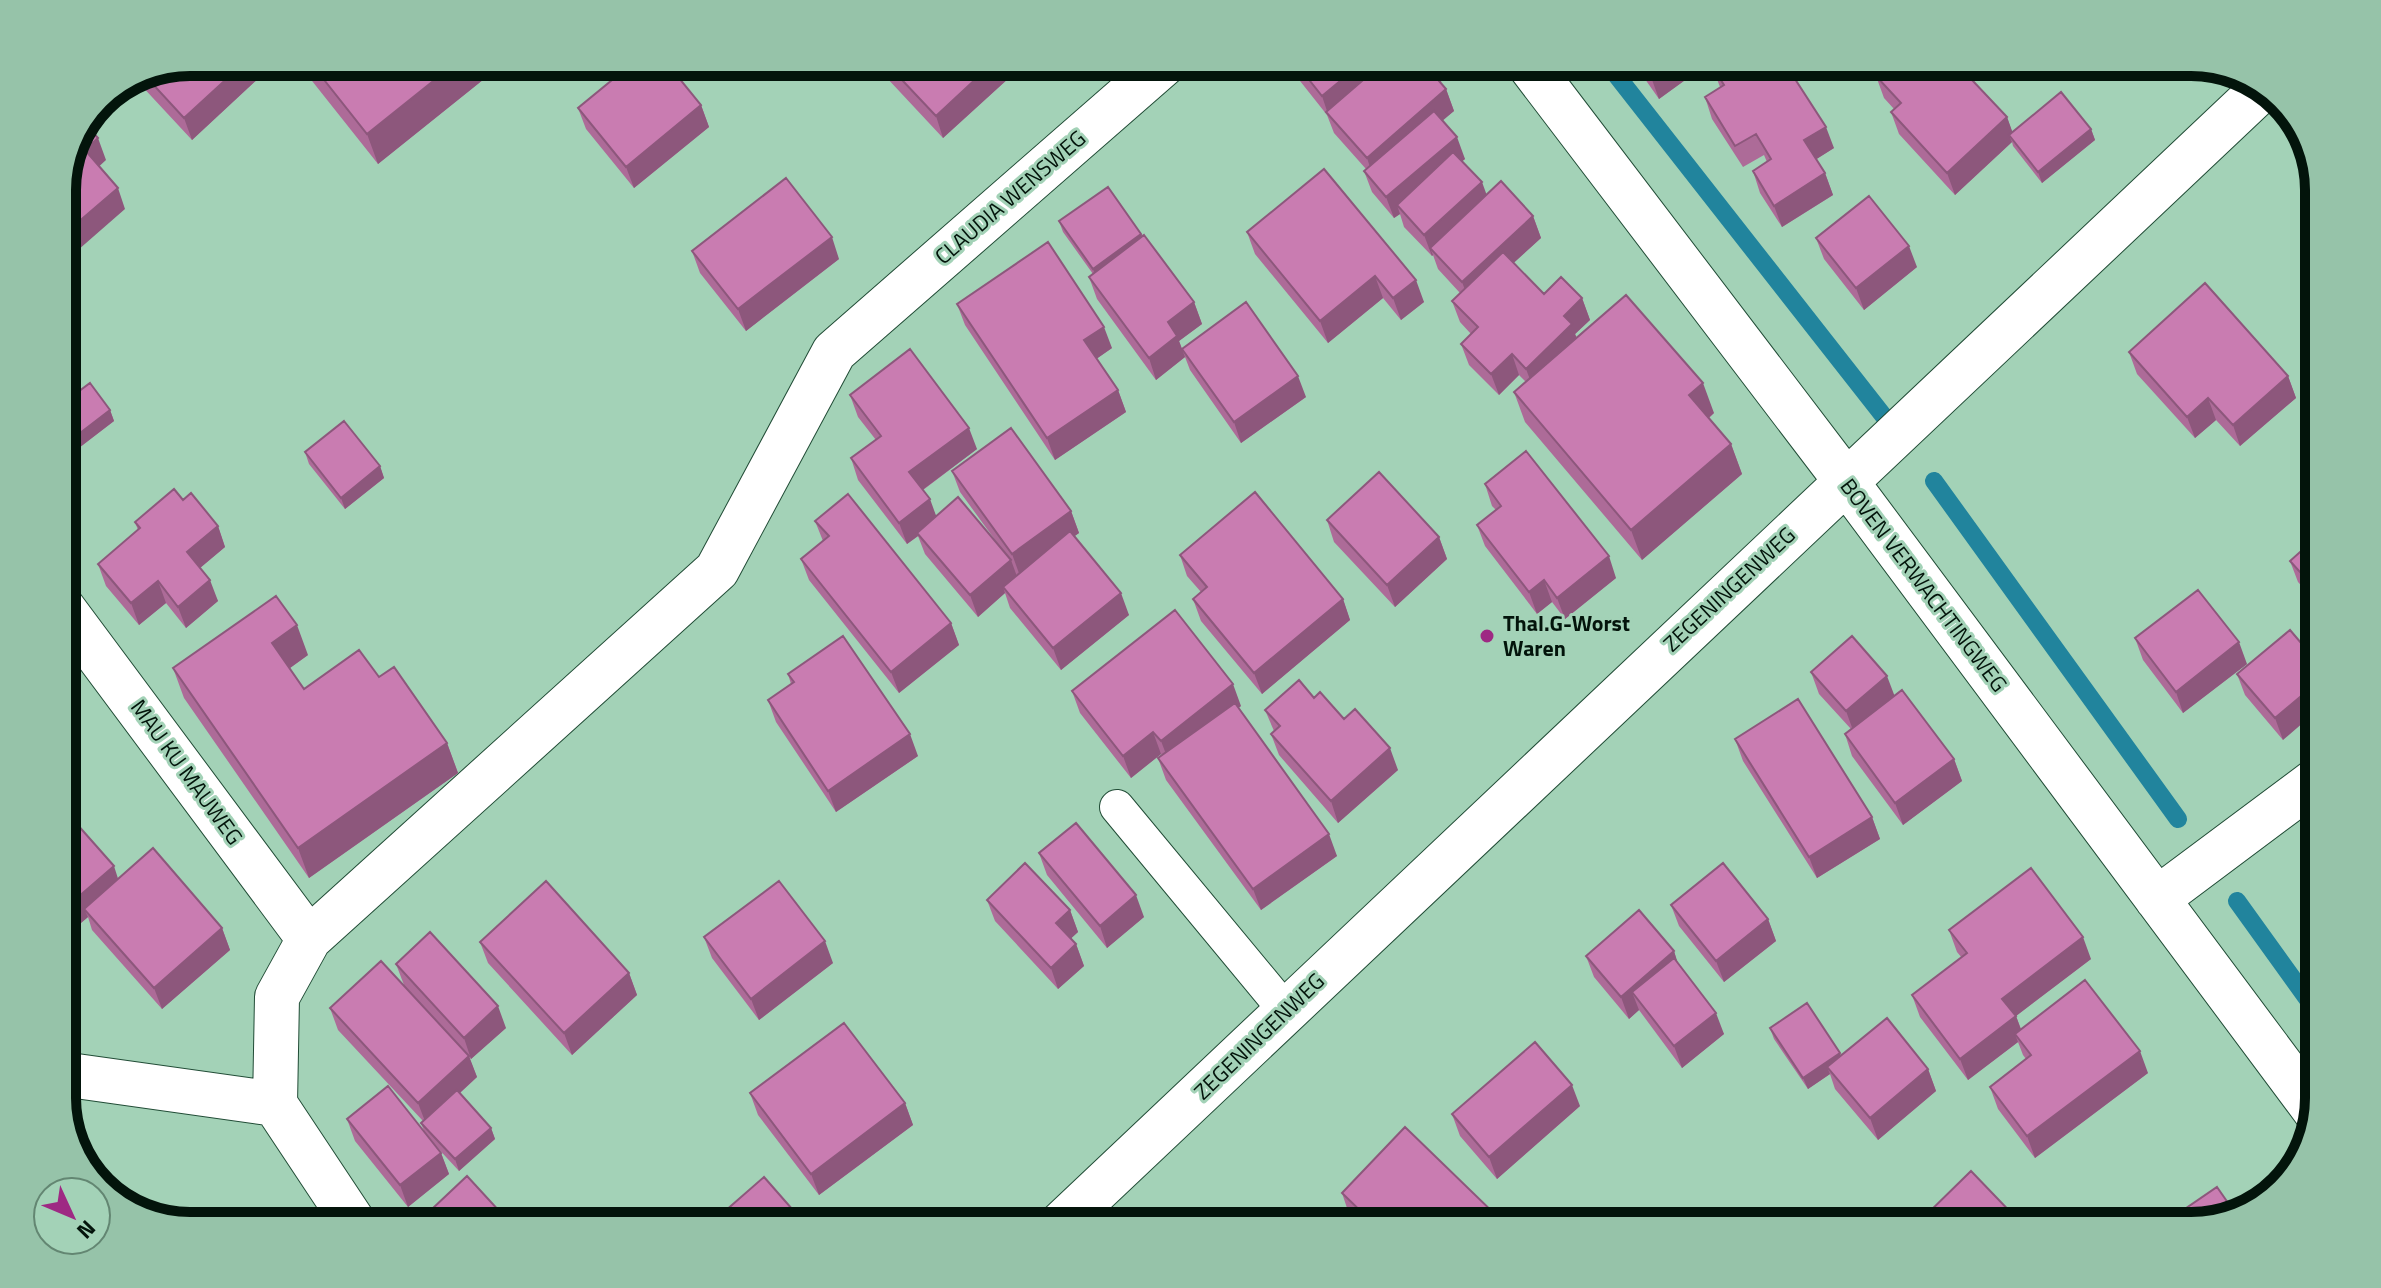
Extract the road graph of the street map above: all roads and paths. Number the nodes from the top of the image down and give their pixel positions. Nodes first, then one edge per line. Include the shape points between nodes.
1 (1150, 76) edge
2 (1538, 76) edge
3 (2255, 95) edge
4 (1845, 480) junction
5 (76, 626) edge
6 (2305, 788) edge
7 (1117, 807) dead end
8 (2157, 899) junction
9 (309, 939) junction
10 (1286, 1011) junction
11 (76, 1076) edge
12 (2305, 1097) edge
13 (275, 1104) junction
14 (347, 1212) edge
15 (1074, 1212) edge

1 - 9 street, CLAUDIA WENSWEG via 834,352 717,570
2 - 4 street, BOVEN VERWACHTINGWEG
3 - 4 street, ZEGENINGENWEG
4 - 8 street, BOVEN VERWACHTINGWEG
4 - 10 street, ZEGENINGENWEG
5 - 9 street, MAU KU MAUWEG
6 - 8 street
7 - 10 lane
8 - 12 street, BOVEN VERWACHTINGWEG
9 - 13 street, CLAUDIA WENSWEG via 277,997
10 - 15 street, ZEGENINGENWEG
11 - 13 street
13 - 14 street

